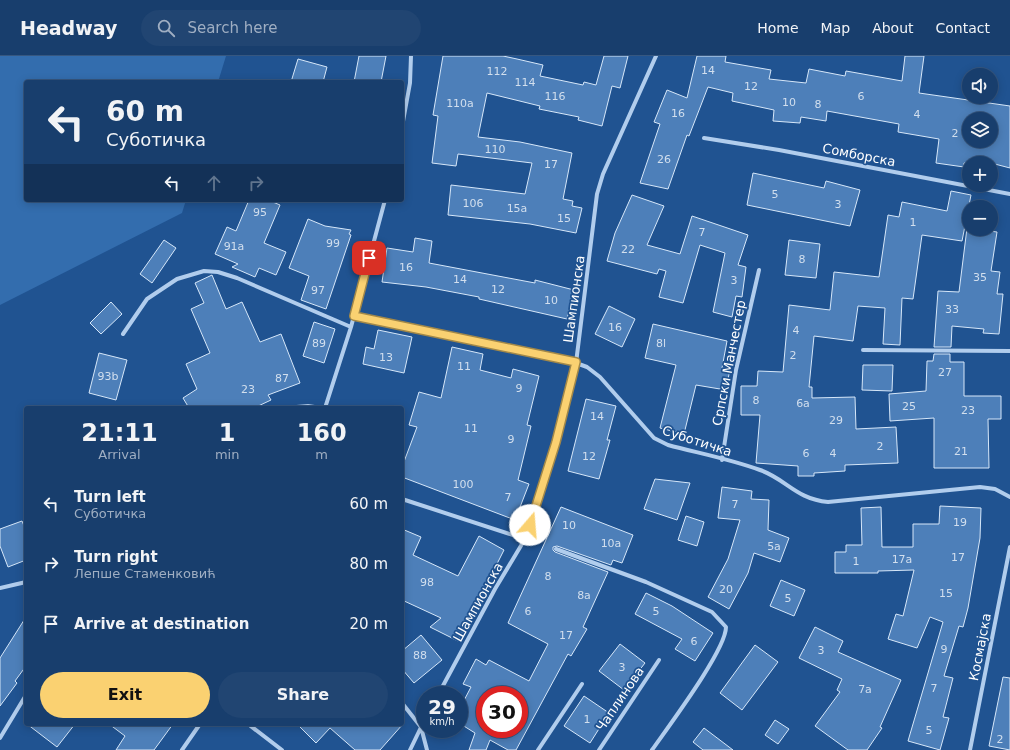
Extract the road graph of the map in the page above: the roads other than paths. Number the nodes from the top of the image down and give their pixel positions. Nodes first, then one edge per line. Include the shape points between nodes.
1 (411, 56) edge
2 (656, 56) edge
3 (404, 116) edge
4 (704, 138) dead end
5 (1010, 194) edge
6 (384, 202) edge
7 (759, 270) dead end
8 (354, 316) junction
9 (351, 327) junction
10 (123, 334) dead end
11 (863, 350) dead end
12 (1010, 351) edge
13 (576, 362) junction
14 (326, 406) edge
15 (722, 460) junction
16 (1010, 497) edge
17 (404, 500) edge
18 (525, 539) junction
19 (1010, 547) edge
20 (556, 549) dead end
21 (24, 582) edge
22 (0, 588) edge
23 (658, 660) dead end
24 (582, 684) dead end
25 (443, 686) edge
26 (24, 698) edge
27 (404, 706) edge
28 (416, 721) edge
29 (199, 726) edge
30 (251, 726) edge
31 (416, 737) edge
32 (0, 738) edge
33 (424, 738) edge
34 (182, 750) edge
35 (282, 750) edge
36 (410, 750) edge
37 (427, 750) edge
38 (538, 750) edge
39 (599, 750) edge
40 (652, 750) edge
41 (970, 750) edge

1 - 3 street via 410,83
2 - 13 street, Шампионска via 603,174 598,194
4 - 5 street, Сомборска via 787,151
6 - 8 street
7 - 15 street, Српски Манчестер via 736,370
8 - 9 street
8 - 13 street, Суботичка
9 - 10 street via 237,278 204,271 177,280 147,299
9 - 14 street
11 - 12 street
13 - 15 street, Суботичка via 588,367 600,377 654,438 668,445
13 - 18 street, Шампионска via 556,442
15 - 16 street, Суботичка via 760,470 801,496 814,501 828,502 980,487 994,489
17 - 18 street
18 - 25 street, Шампионска
19 - 41 street, Космајска
20 - 40 street via 646,582 712,612 726,627 726,634 707,669
21 - 22 street
23 - 39 street, Чаплинова
24 - 38 street
26 - 32 street
27 - 28 street
29 - 34 street
30 - 35 street
31 - 36 street
33 - 37 street

